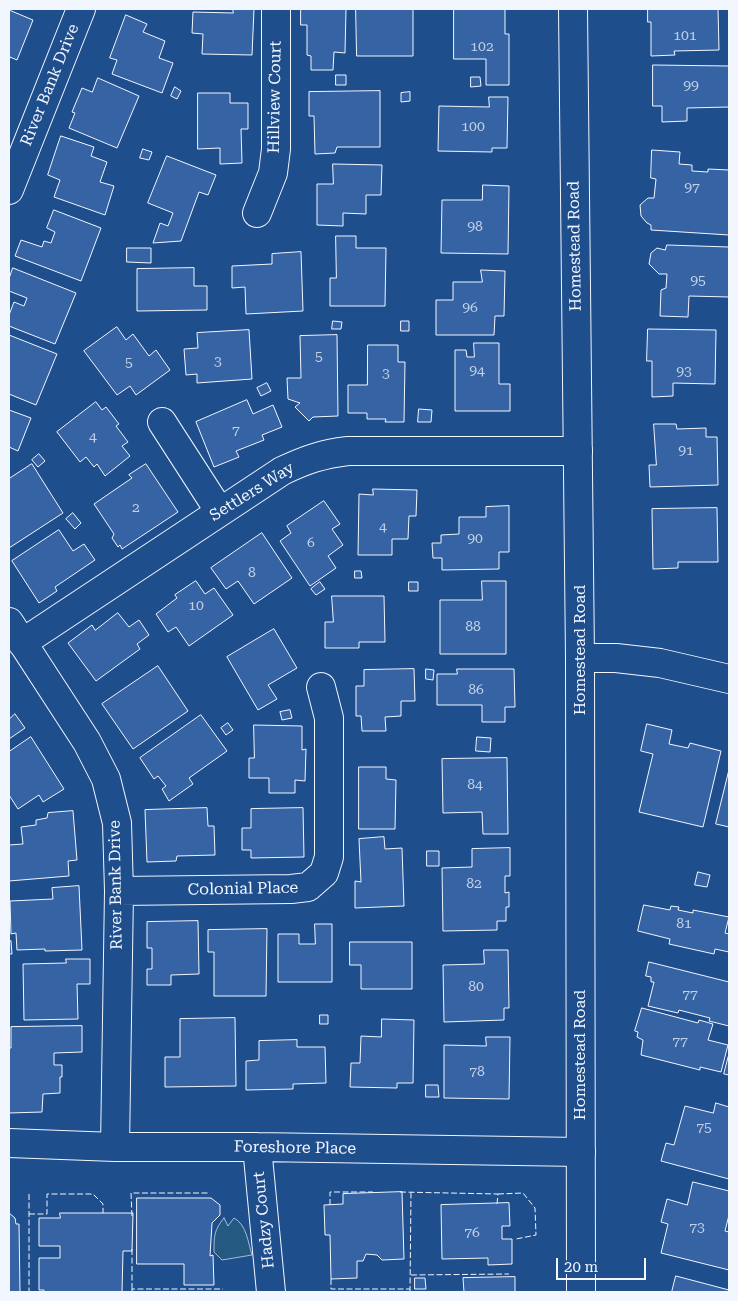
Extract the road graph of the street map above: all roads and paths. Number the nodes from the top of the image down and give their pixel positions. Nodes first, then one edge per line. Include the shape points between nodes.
1 (81, 9) edge
2 (276, 9) edge
3 (573, 9) edge
4 (9, 190) edge
5 (257, 213) dead end
6 (162, 422) dead end
7 (578, 451) junction
8 (220, 512) junction
9 (15, 632) edge
10 (580, 658) junction
11 (729, 679) edge
12 (321, 687) dead end
13 (119, 891) junction
14 (9, 1143) edge
15 (115, 1147) junction
16 (257, 1147) junction
17 (581, 1152) junction
18 (271, 1292) edge
19 (582, 1292) edge

1 - 4 street, River Bank Drive
2 - 5 street, Hillview Court via 276,149 273,173
3 - 7 street, Homestead Road
6 - 8 street
7 - 8 street, Settlers Way via 325,454 282,471
7 - 10 street, Homestead Road
8 - 9 street, Settlers Way
9 - 13 street, River Bank Drive via 87,742 106,779 117,823
10 - 11 street via 660,663
10 - 17 street, Homestead Road
12 - 13 street, Colonial Place via 328,718 329,857 324,873 308,887 291,889
13 - 15 street, River Bank Drive
14 - 15 street, Foreshore Place
15 - 16 street, Foreshore Place
16 - 17 street, Foreshore Place
16 - 18 street, Hadzy Court
17 - 19 street, Homestead Road

